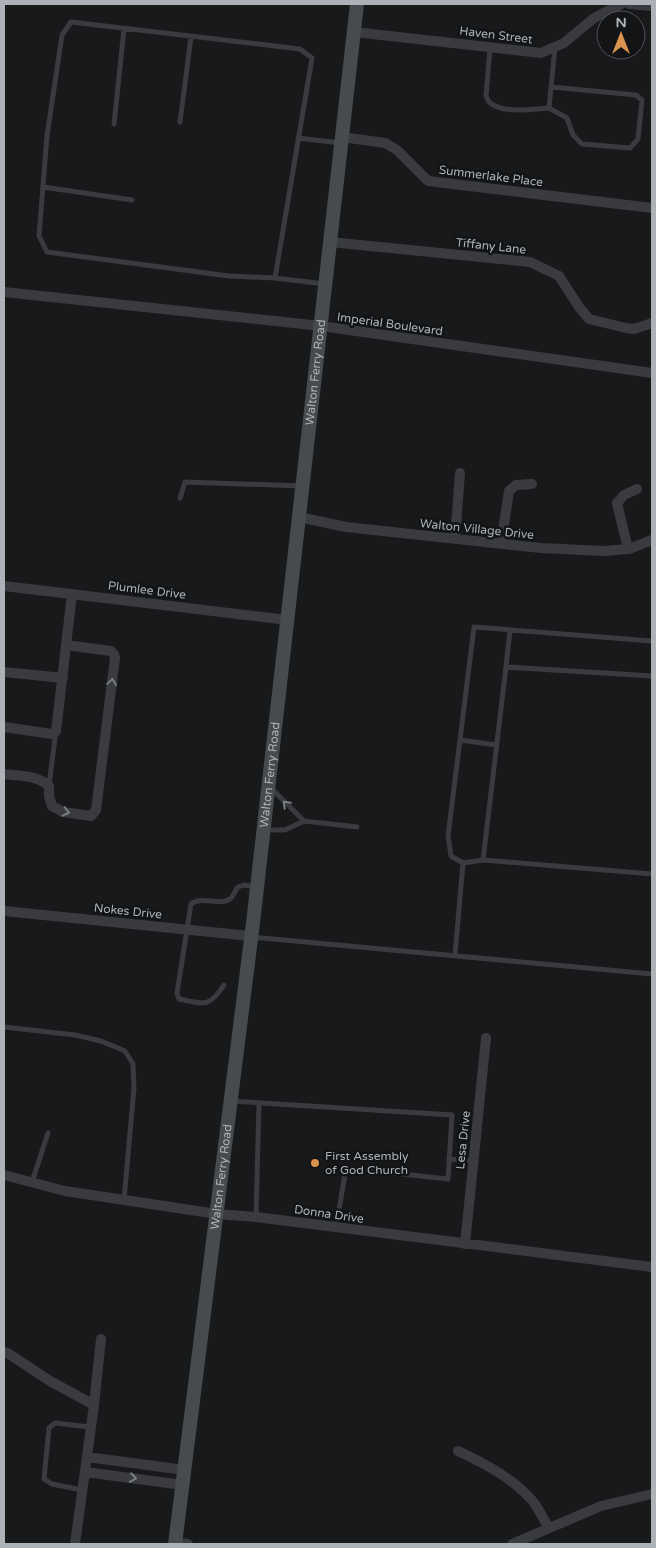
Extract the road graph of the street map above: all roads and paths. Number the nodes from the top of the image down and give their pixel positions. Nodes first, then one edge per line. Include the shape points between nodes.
1 (357, 4) edge
2 (621, 4) edge
3 (629, 4) edge
4 (652, 6) edge
5 (124, 28) junction
6 (354, 32) junction
7 (190, 36) junction
8 (490, 47) junction
9 (555, 47) junction
10 (551, 87) junction
11 (549, 108) junction
12 (180, 122) dead end
13 (114, 124) dead end
14 (298, 138) junction
15 (342, 140) junction
16 (43, 188) junction
17 (132, 200) dead end
18 (652, 208) edge
19 (330, 242) junction
20 (275, 278) junction
21 (325, 284) junction
22 (4, 292) edge
23 (652, 324) edge
24 (321, 326) junction
25 (652, 373) edge
26 (460, 473) dead end
27 (532, 484) dead end
28 (303, 486) junction
29 (637, 489) dead end
30 (180, 498) dead end
31 (299, 517) junction
32 (455, 539) junction
33 (652, 540) edge
34 (501, 544) junction
35 (628, 549) junction
36 (4, 586) edge
37 (72, 594) junction
38 (288, 620) junction
39 (510, 630) junction
40 (652, 641) edge
41 (66, 645) junction
42 (506, 667) junction
43 (4, 672) edge
44 (652, 676) edge
45 (63, 678) junction
46 (4, 727) edge
47 (56, 731) junction
48 (460, 740) junction
49 (496, 745) junction
50 (4, 774) edge
51 (49, 786) junction
52 (268, 786) junction
53 (304, 821) junction
54 (357, 828) dead end
55 (263, 830) junction
56 (483, 860) junction
57 (463, 863) junction
58 (652, 874) edge
59 (257, 888) junction
60 (4, 911) edge
61 (186, 930) junction
62 (250, 936) junction
63 (455, 955) junction
64 (652, 974) edge
65 (224, 985) dead end
66 (4, 1027) edge
67 (486, 1038) dead end
68 (231, 1101) junction
69 (259, 1103) junction
70 (48, 1133) dead end
71 (449, 1159) junction
72 (474, 1161) junction
73 (4, 1175) edge
74 (32, 1182) junction
75 (124, 1200) junction
76 (217, 1214) junction
77 (256, 1217) junction
78 (336, 1228) junction
79 (465, 1244) junction
80 (652, 1267) edge
81 (101, 1339) dead end
82 (4, 1352) edge
83 (94, 1405) junction
84 (91, 1427) junction
85 (458, 1451) dead end
86 (87, 1457) junction
87 (185, 1470) junction
88 (85, 1472) junction
89 (183, 1485) junction
90 (82, 1490) junction
91 (652, 1494) edge
92 (549, 1528) junction
93 (75, 1544) edge
94 (179, 1544) edge
95 (512, 1544) edge

1 - 6 street, Walton Ferry Road
2 - 9 street, Haven Street via 594,18
3 - 4 street
5 - 7 lane
5 - 13 lane
5 - 16 lane via 71,22 62,35
6 - 8 street, Haven Street
6 - 15 street, Walton Ferry Road
7 - 12 lane
7 - 14 lane via 300,50 312,58
8 - 9 street, Haven Street via 541,53
8 - 11 lane via 488,102 505,109
9 - 10 lane
10 - 11 lane
10 - 11 lane via 636,95 642,100 638,139 630,148 582,144 573,135 567,118
14 - 15 lane
14 - 20 lane
15 - 18 street, Summerlake Place via 385,143 397,150 428,181
15 - 19 street, Walton Ferry Road
16 - 17 lane
16 - 20 lane via 39,236 47,252 229,276
19 - 21 street, Walton Ferry Road
19 - 23 street, Tiffany Lane via 530,262 559,276 589,319 634,329
20 - 21 lane
21 - 24 street, Walton Ferry Road
22 - 24 street, Imperial Boulevard
24 - 25 street, Imperial Boulevard
24 - 28 street, Walton Ferry Road
26 - 32 street
27 - 34 street via 516,485 509,490
28 - 30 lane via 185,482
28 - 31 street, Walton Ferry Road
29 - 35 street via 624,495 617,503
31 - 32 street, Walton Village Drive via 346,527
31 - 38 street, Walton Ferry Road
32 - 34 street, Walton Village Drive
33 - 35 street, Walton Village Drive
34 - 35 street, Walton Village Drive via 603,551
36 - 37 street, Plumlee Drive
37 - 38 street, Plumlee Drive
37 - 41 street
38 - 52 street, Walton Ferry Road
39 - 40 lane
39 - 42 lane
39 - 48 lane via 474,627
41 - 45 street
51 -> 41 street via 52,806 63,812 91,816 96,810 115,658 111,651
42 - 44 lane
42 - 49 lane
43 - 45 street
45 - 47 street
46 - 47 street via 52,734
47 - 51 lane
48 - 49 lane
48 - 57 lane via 448,836 451,856
49 - 56 lane
50 - 51 street via 38,778
53 -> 52 lane
52 - 55 street, Walton Ferry Road
53 - 54 lane
53 - 55 lane via 284,830
55 - 59 street, Walton Ferry Road
56 - 57 lane
56 - 58 lane
57 - 63 lane
59 - 61 lane via 238,887 225,901 193,902
59 - 62 street, Walton Ferry Road
60 - 61 street, Nokes Drive
61 - 62 street, Nokes Drive
61 - 65 lane via 177,992 179,999 208,1003
62 - 63 lane
62 - 68 street, Walton Ferry Road
63 - 64 lane
66 - 75 lane via 75,1035 125,1051 133,1064 134,1088
67 - 72 street, Lesa Drive
68 - 69 lane
68 - 76 street, Walton Ferry Road
69 - 71 lane via 452,1115
69 - 77 lane
70 - 74 lane
71 - 72 lane
71 - 78 lane via 448,1179 346,1168
72 - 79 street, Lesa Drive
73 - 74 street, Donna Drive
74 - 75 street, Donna Drive via 65,1192
75 - 76 street, Donna Drive
76 - 77 street, Donna Drive
76 - 87 street, Walton Ferry Road
77 - 78 street, Donna Drive
78 - 79 street, Donna Drive
79 - 80 street, Donna Drive
81 - 83 street
82 - 83 street
83 - 84 street
84 - 86 street
84 - 90 lane via 55,1423 49,1428 44,1479 52,1484
85 - 92 street via 480,1461 522,1490
86 - 87 street
86 - 88 street
87 - 89 street, Walton Ferry Road
88 -> 89 street
88 - 90 street
89 - 94 street, Walton Ferry Road
90 - 93 street
91 - 92 street via 601,1506
92 - 95 street

